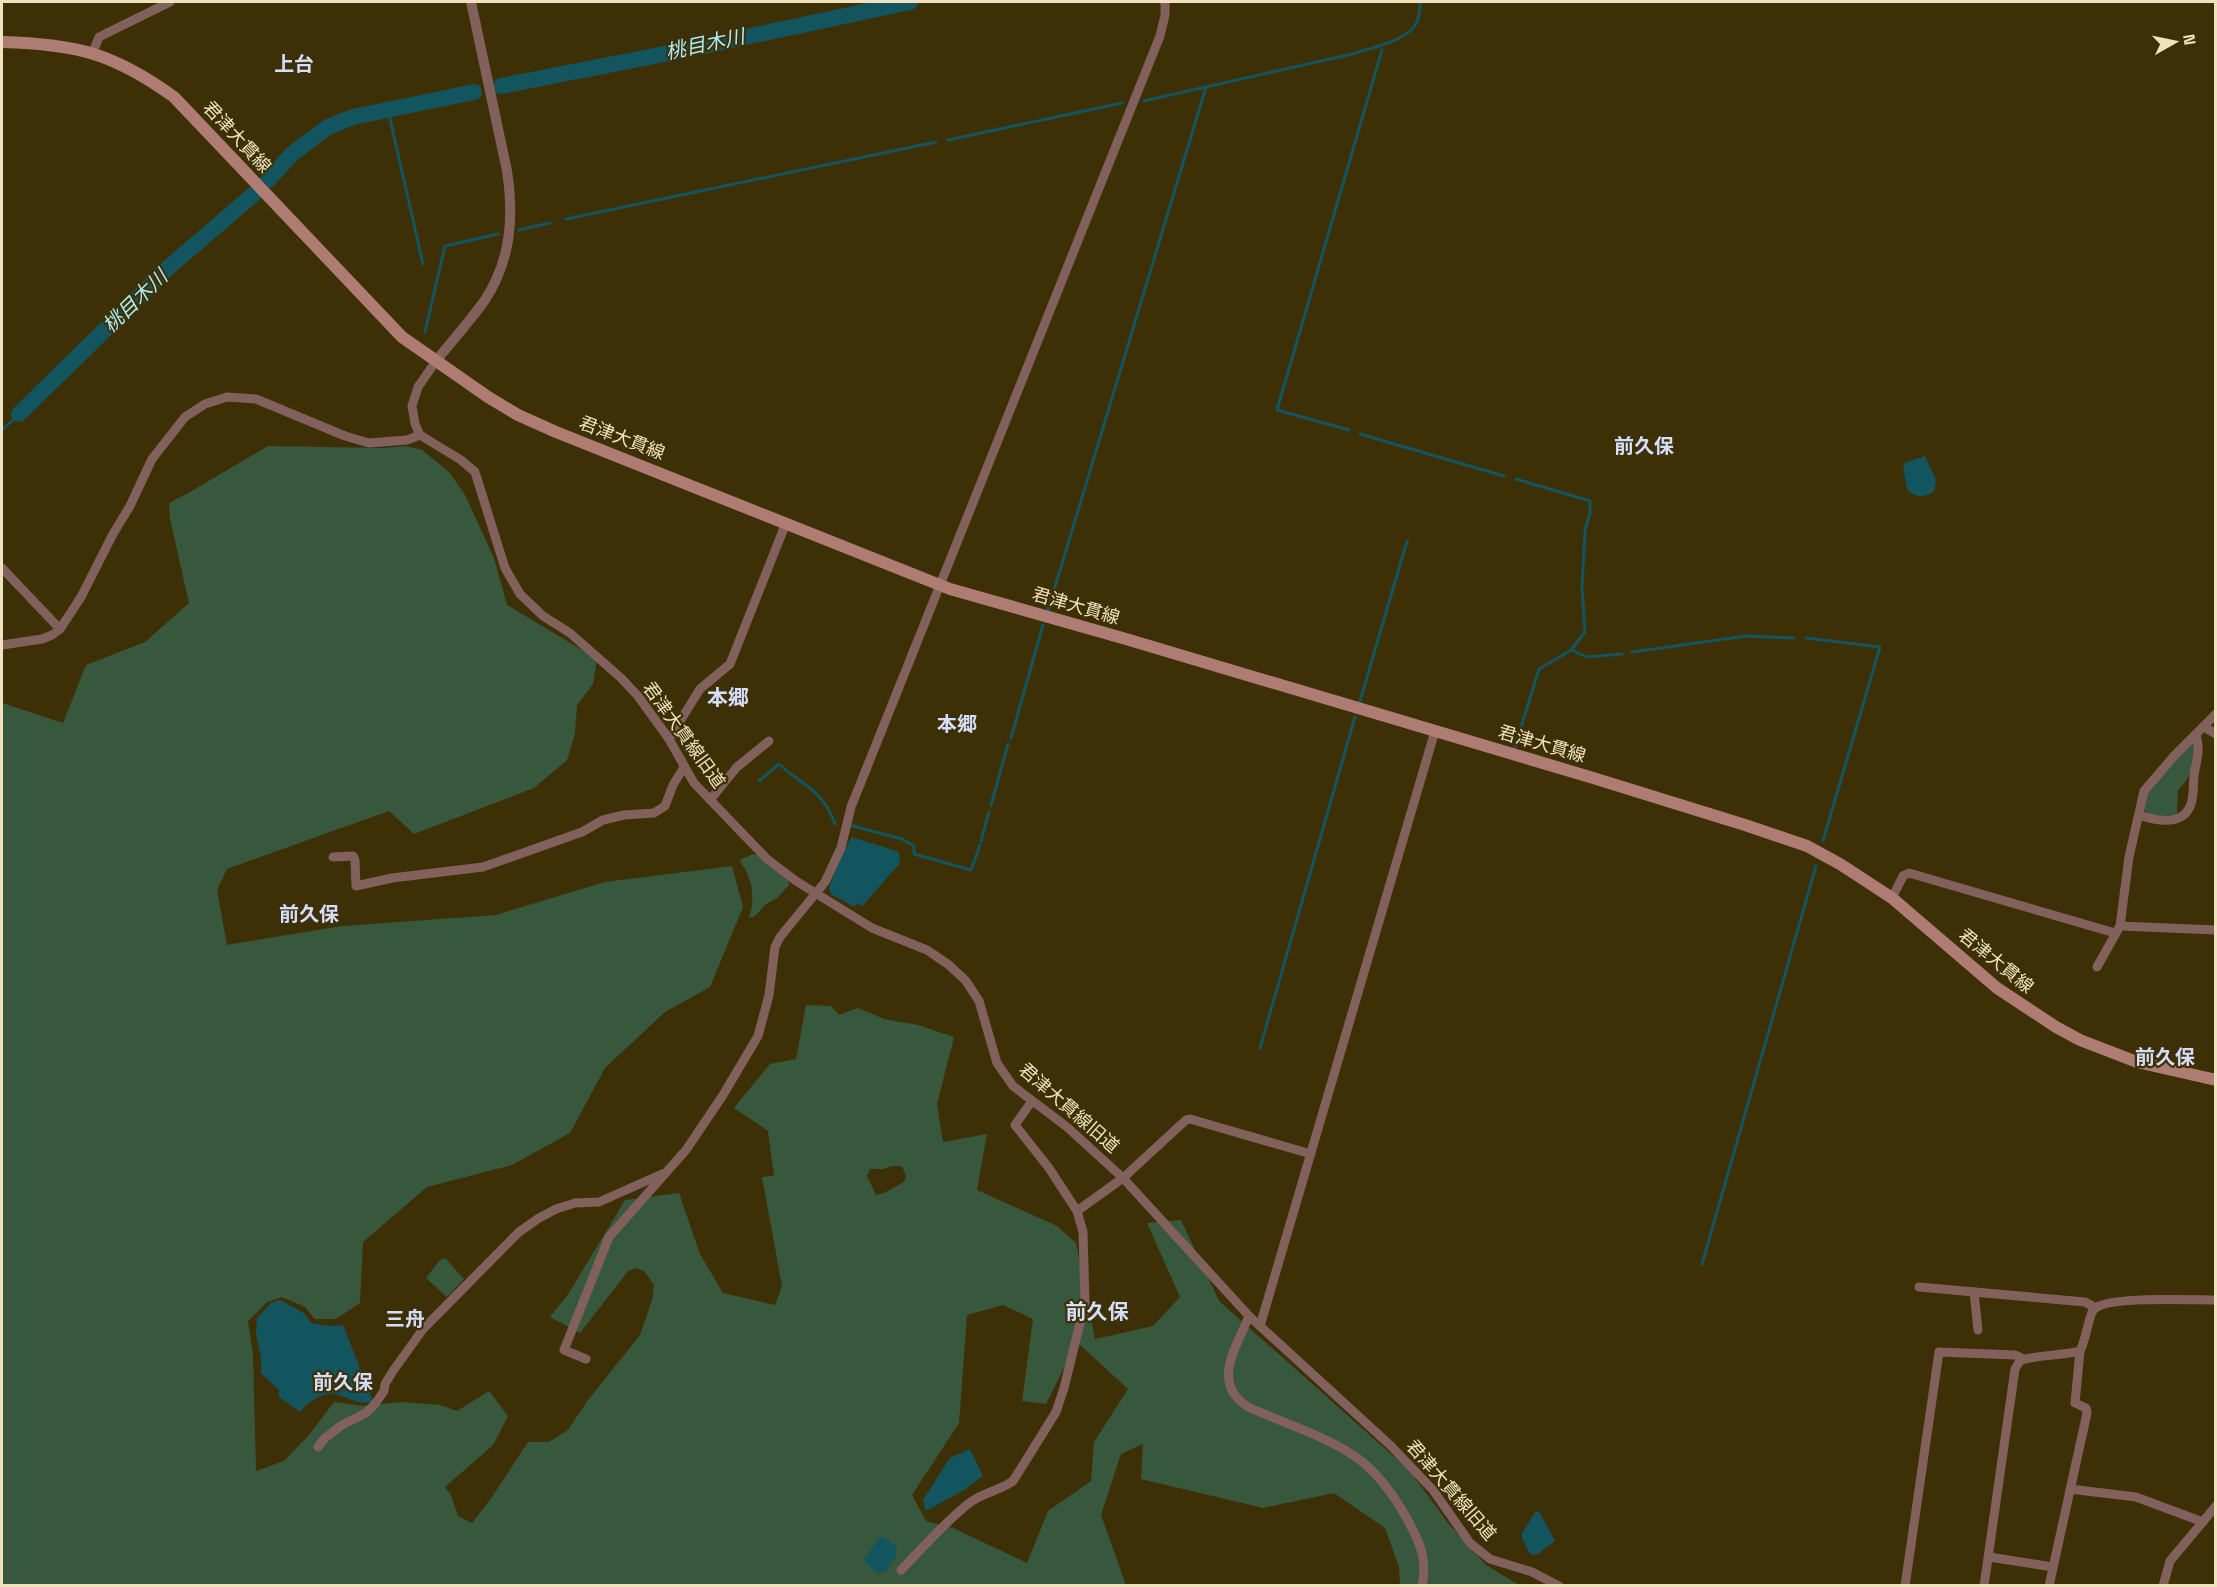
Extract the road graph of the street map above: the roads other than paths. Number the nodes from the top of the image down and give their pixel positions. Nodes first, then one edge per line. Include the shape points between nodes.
1 (170, 2) edge
2 (471, 2) edge
3 (1165, 2) edge
4 (2, 42) edge
5 (93, 52) junction
6 (436, 361) junction
7 (420, 435) junction
8 (786, 523) junction
9 (2, 568) edge
10 (939, 585) junction
11 (60, 629) junction
12 (2, 645) edge
13 (2216, 714) edge
14 (2204, 727) junction
15 (1435, 731) junction
16 (2216, 734) edge
17 (2196, 735) junction
18 (669, 739) junction
19 (769, 741) dead end
20 (684, 767) junction
21 (710, 800) junction
22 (2139, 815) junction
23 (333, 857) dead end
24 (816, 893) junction
25 (1892, 898) junction
26 (2117, 930) junction
27 (2216, 930) edge
28 (2097, 967) dead end
29 (2216, 1080) edge
30 (1032, 1101) junction
31 (1311, 1154) junction
32 (664, 1173) junction
33 (1123, 1178) junction
34 (1077, 1211) junction
35 (1919, 1287) dead end
36 (1974, 1292) junction
37 (2216, 1300) edge
38 (2096, 1308) junction
39 (1249, 1316) junction
40 (1260, 1326) junction
41 (1978, 1330) dead end
42 (2080, 1351) junction
43 (586, 1359) dead end
44 (2024, 1359) junction
45 (318, 1447) dead end
46 (2070, 1489) junction
47 (2216, 1506) edge
48 (2203, 1521) junction
49 (1989, 1557) junction
50 (2053, 1566) junction
51 (902, 1570) dead end
52 (1422, 1586) edge
53 (1559, 1586) edge
54 (1905, 1586) edge
55 (1984, 1586) edge
56 (2049, 1586) edge
57 (2163, 1586) edge

1 - 5 street via 99,37
2 - 6 street via 507,171 511,224 507,251 485,299
3 - 10 street via 1163,27 1150,63
4 - 5 main road, 君津大貫線 via 48,44
5 - 6 main road, 君津大貫線 via 148,78 174,97 402,337
6 - 7 street via 418,387 412,406
6 - 8 main road, 君津大貫線 via 518,415
7 - 11 street via 369,443 256,399 227,397 205,404 184,417 152,459 81,597
7 - 18 street, 君津大貫線旧道 via 475,472 505,568 520,594 621,678
8 - 10 main road, 君津大貫線
8 - 18 street via 730,664 700,689
9 - 11 street
10 - 15 main road, 君津大貫線
10 - 24 street via 851,807 842,848
11 - 12 street via 42,639
13 - 14 street
14 - 16 street
14 - 17 street
15 - 25 main road, 君津大貫線 via 1807,846
15 - 31 street
17 - 22 street via 2144,791
17 - 22 street via 2199,756 2191,803 2184,815 2158,821
18 - 20 street, 君津大貫線旧道
19 - 21 street via 737,767
20 - 21 street, 君津大貫線旧道
20 - 23 street via 665,806 654,813 603,820 582,832 483,867 356,886 353,856
21 - 24 street, 君津大貫線旧道 via 767,858
22 - 26 street
24 - 30 street, 君津大貫線旧道 via 872,928 927,950 966,981 979,1001 997,1064 1013,1086
24 - 32 street via 775,947 764,1021 748,1055 686,1150
25 - 26 street via 1903,876 1909,873
25 - 29 main road, 君津大貫線 via 1996,988 2056,1026 2137,1062
26 - 27 street
26 - 28 street
30 - 33 street, 君津大貫線旧道
30 - 34 street via 1015,1125
31 - 33 street via 1190,1119
31 - 40 street
32 - 43 street via 609,1237 596,1267 564,1350
32 - 45 street via 599,1202 556,1209 519,1233 423,1329 375,1404 333,1431
33 - 34 street
33 - 39 street, 君津大貫線旧道
34 - 51 street via 1083,1232 1085,1303 1056,1412 1013,1481 968,1504
35 - 36 street
36 - 38 street via 2085,1302
36 - 41 street
37 - 38 street via 2123,1302
38 - 42 street
39 - 40 street, 君津大貫線旧道
39 - 52 street via 1228,1365 1231,1392 1248,1407 1336,1445 1374,1473 1421,1543 1425,1573
40 - 53 street, 君津大貫線旧道 via 1390,1445 1433,1490 1470,1543 1490,1559 1532,1572
42 - 44 street
42 - 46 street via 2075,1403 2087,1411
44 - 49 street via 2015,1369
44 - 54 street via 2015,1355 1940,1352
46 - 48 street via 2136,1497
46 - 50 street
47 - 48 street
48 - 57 street via 2170,1561
49 - 50 street
49 - 55 street
50 - 56 street

